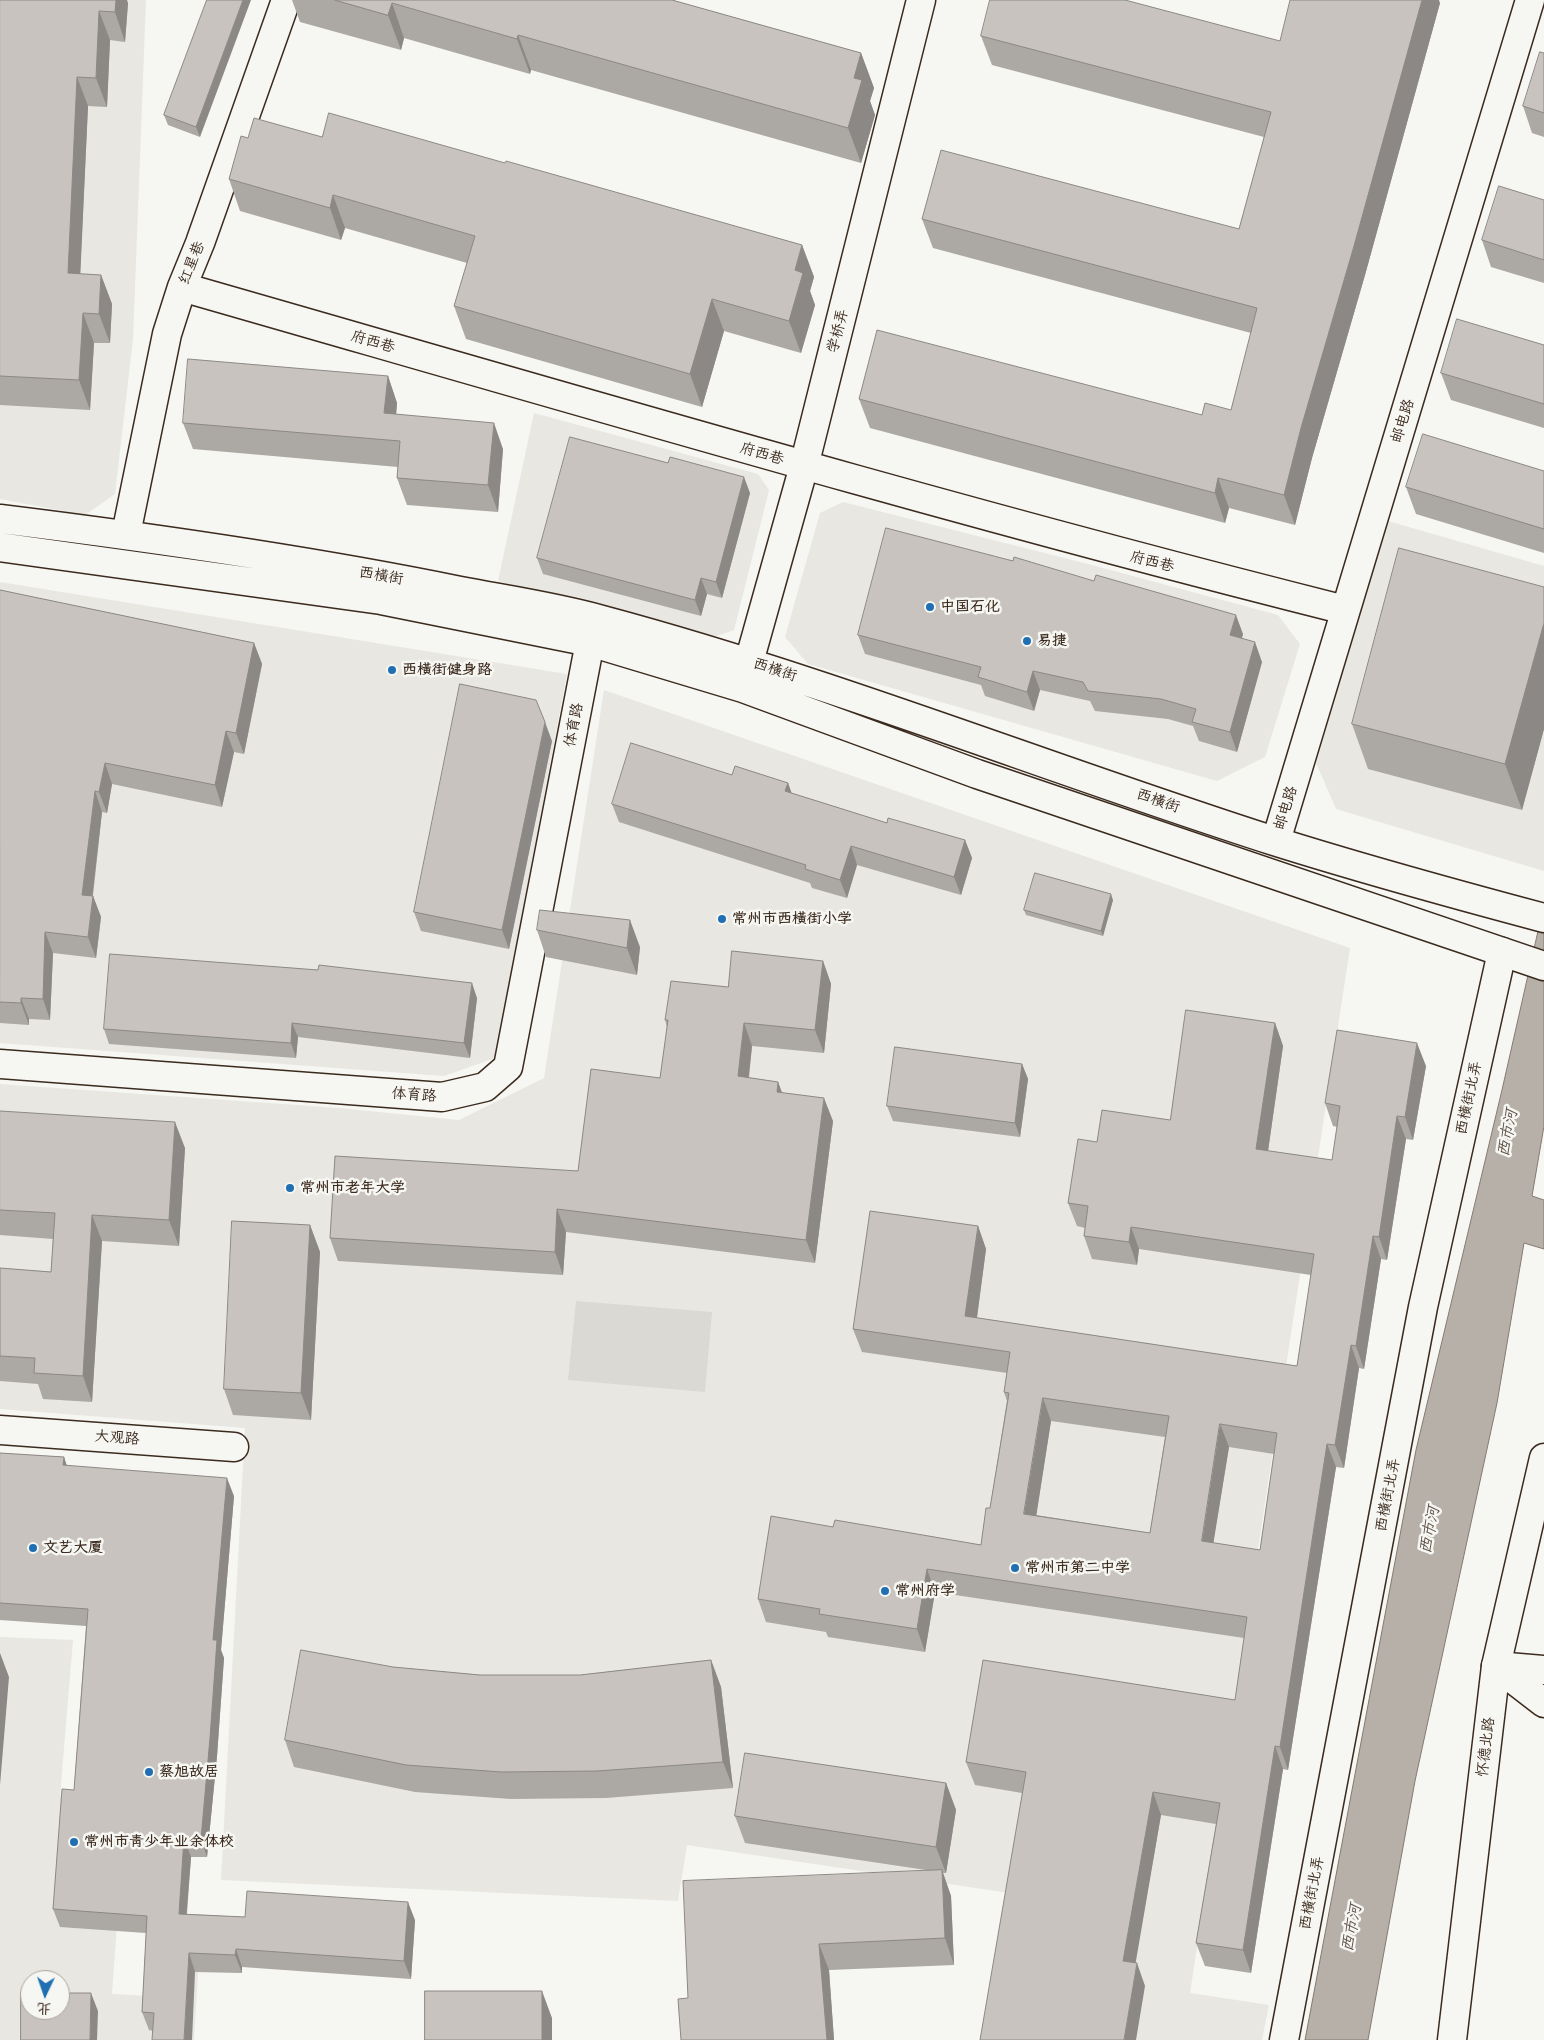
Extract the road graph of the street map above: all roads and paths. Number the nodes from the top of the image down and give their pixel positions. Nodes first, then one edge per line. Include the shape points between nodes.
1 (286, 0) edge
2 (921, 0) edge
3 (1530, 0) edge
4 (182, 288) junction
5 (804, 466) junction
6 (0, 519) edge
7 (126, 534) junction
8 (0, 547) edge
9 (1345, 610) junction
10 (590, 642) junction
11 (749, 662) junction
12 (1276, 841) junction
13 (1535, 916) edge
14 (1509, 955) junction
15 (1544, 966) edge
16 (0, 1064) edge
17 (0, 1430) edge
18 (234, 1447) dead end
19 (1544, 1458) edge
20 (1496, 1666) junction
21 (1544, 1670) edge
22 (1544, 1703) edge
23 (1284, 2040) edge
24 (1452, 2040) edge

1 - 4 street, 红星巷
2 - 5 street, 学桥弄
3 - 9 street, 邮电路
4 - 5 street, 府西巷
4 - 7 street, 红星巷 via 167,334
5 - 9 street, 府西巷 via 1132,557
5 - 11 street, 学桥弄
6 - 7 street, 西横街
7 - 11 street, 西横街 via 386,576 597,618
8 - 10 street, 西横街 via 381,600
9 - 12 street, 邮电路
10 - 14 street, 西横街 via 742,688 977,774
10 - 16 street, 体育路 via 508,1067 485,1086 442,1097
11 - 12 street, 西横街
12 - 13 street, 西横街
14 - 15 street, 西横街
14 - 23 street, 西横街北弄 via 1424,1307
17 - 18 street, 大观路
19 - 20 street, 怀德北路
20 - 21 street
20 - 22 street
20 - 24 street, 怀德北路

